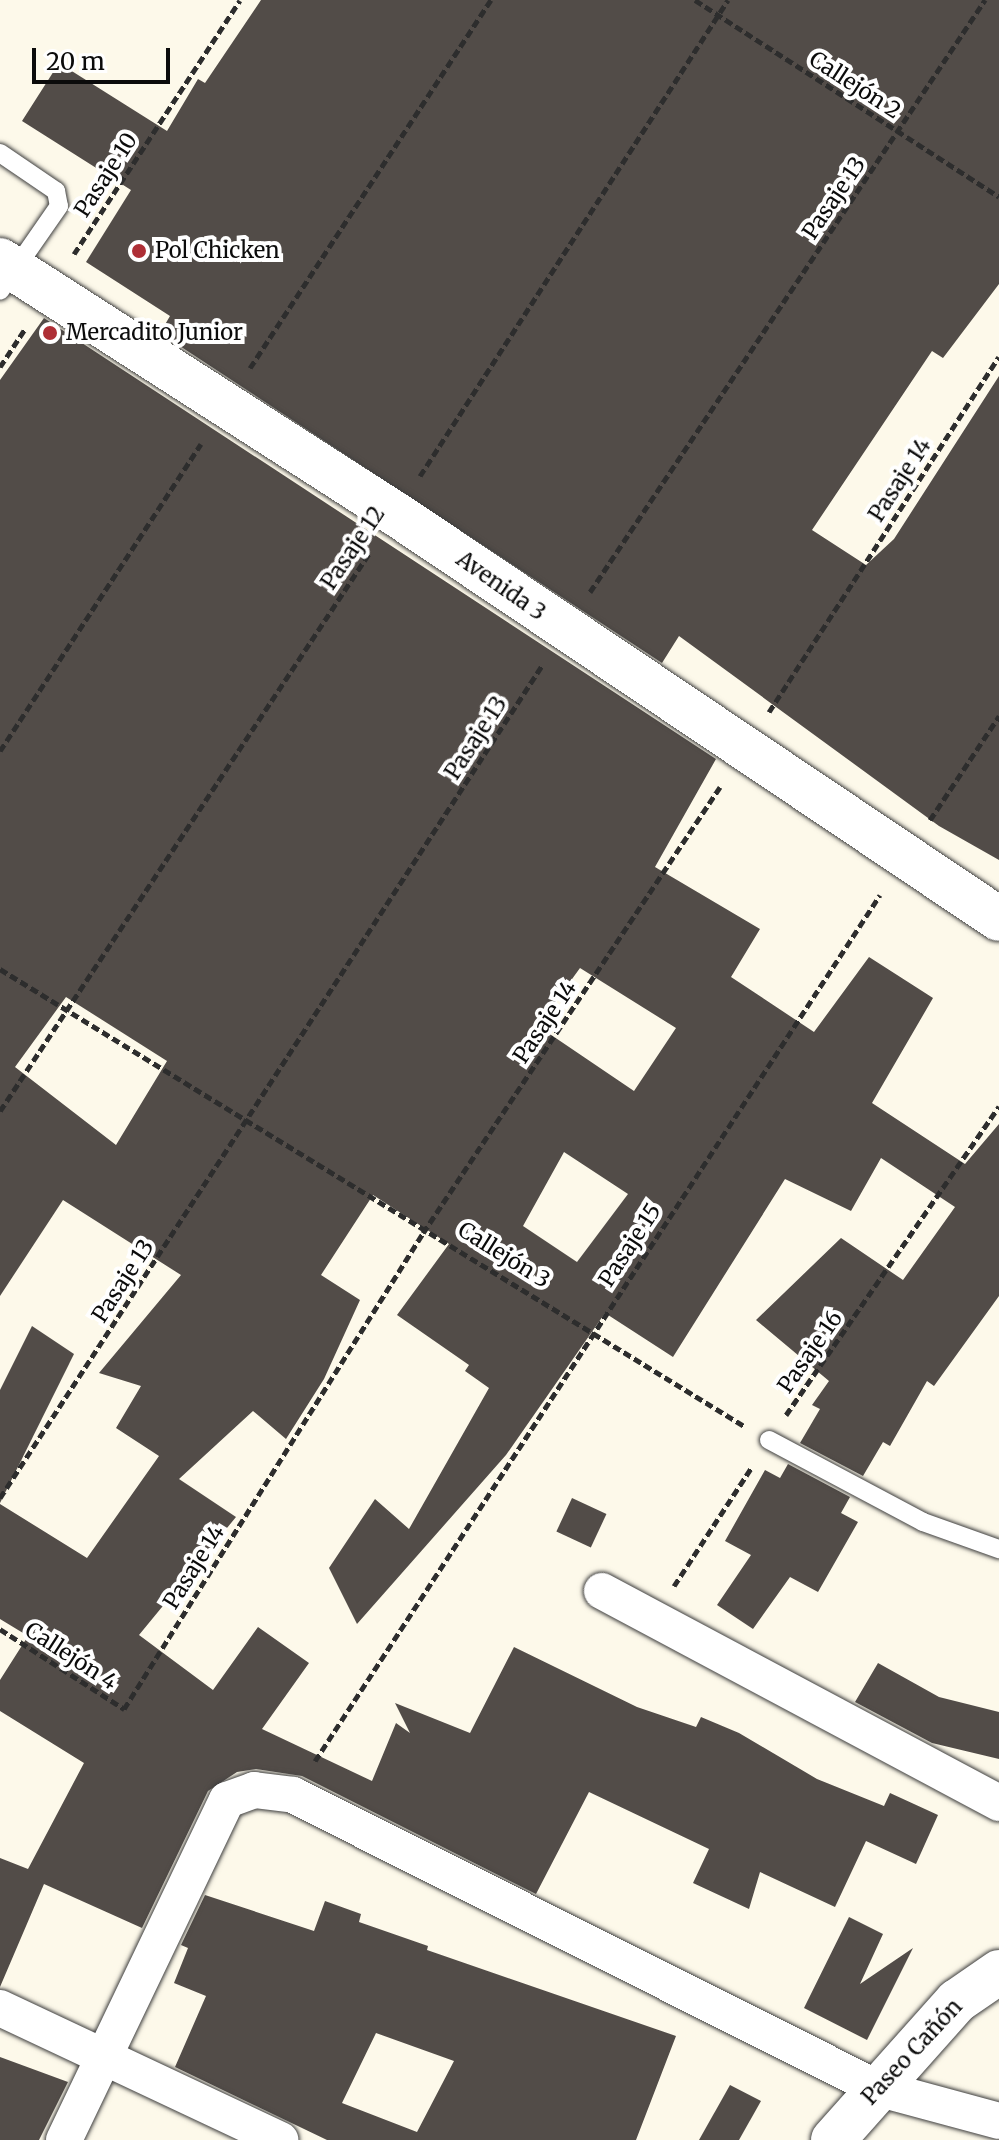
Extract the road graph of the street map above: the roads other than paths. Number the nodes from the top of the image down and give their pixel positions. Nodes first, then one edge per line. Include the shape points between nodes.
1 (0, 153) edge
2 (17, 278) edge
3 (999, 919) edge
4 (769, 1440) road end
5 (999, 1549) edge
6 (602, 1591) dead end
7 (999, 1803) edge
8 (999, 1972) edge
9 (0, 2008) edge
10 (105, 2055) junction
11 (877, 2088) junction
12 (999, 2121) edge
13 (64, 2140) edge
14 (281, 2140) edge
15 (833, 2140) edge

1 - 2 lane via 56,191 59,206
2 - 3 street, Avenida 3 via 396,514
4 - 5 lane via 923,1522
6 - 7 street
8 - 11 street, Paseo Cañón via 957,2001
9 - 10 street
10 - 11 street via 227,1800 254,1790 293,1795
10 - 13 street
10 - 14 street
11 - 12 street
11 - 15 street, Paseo Cañón

